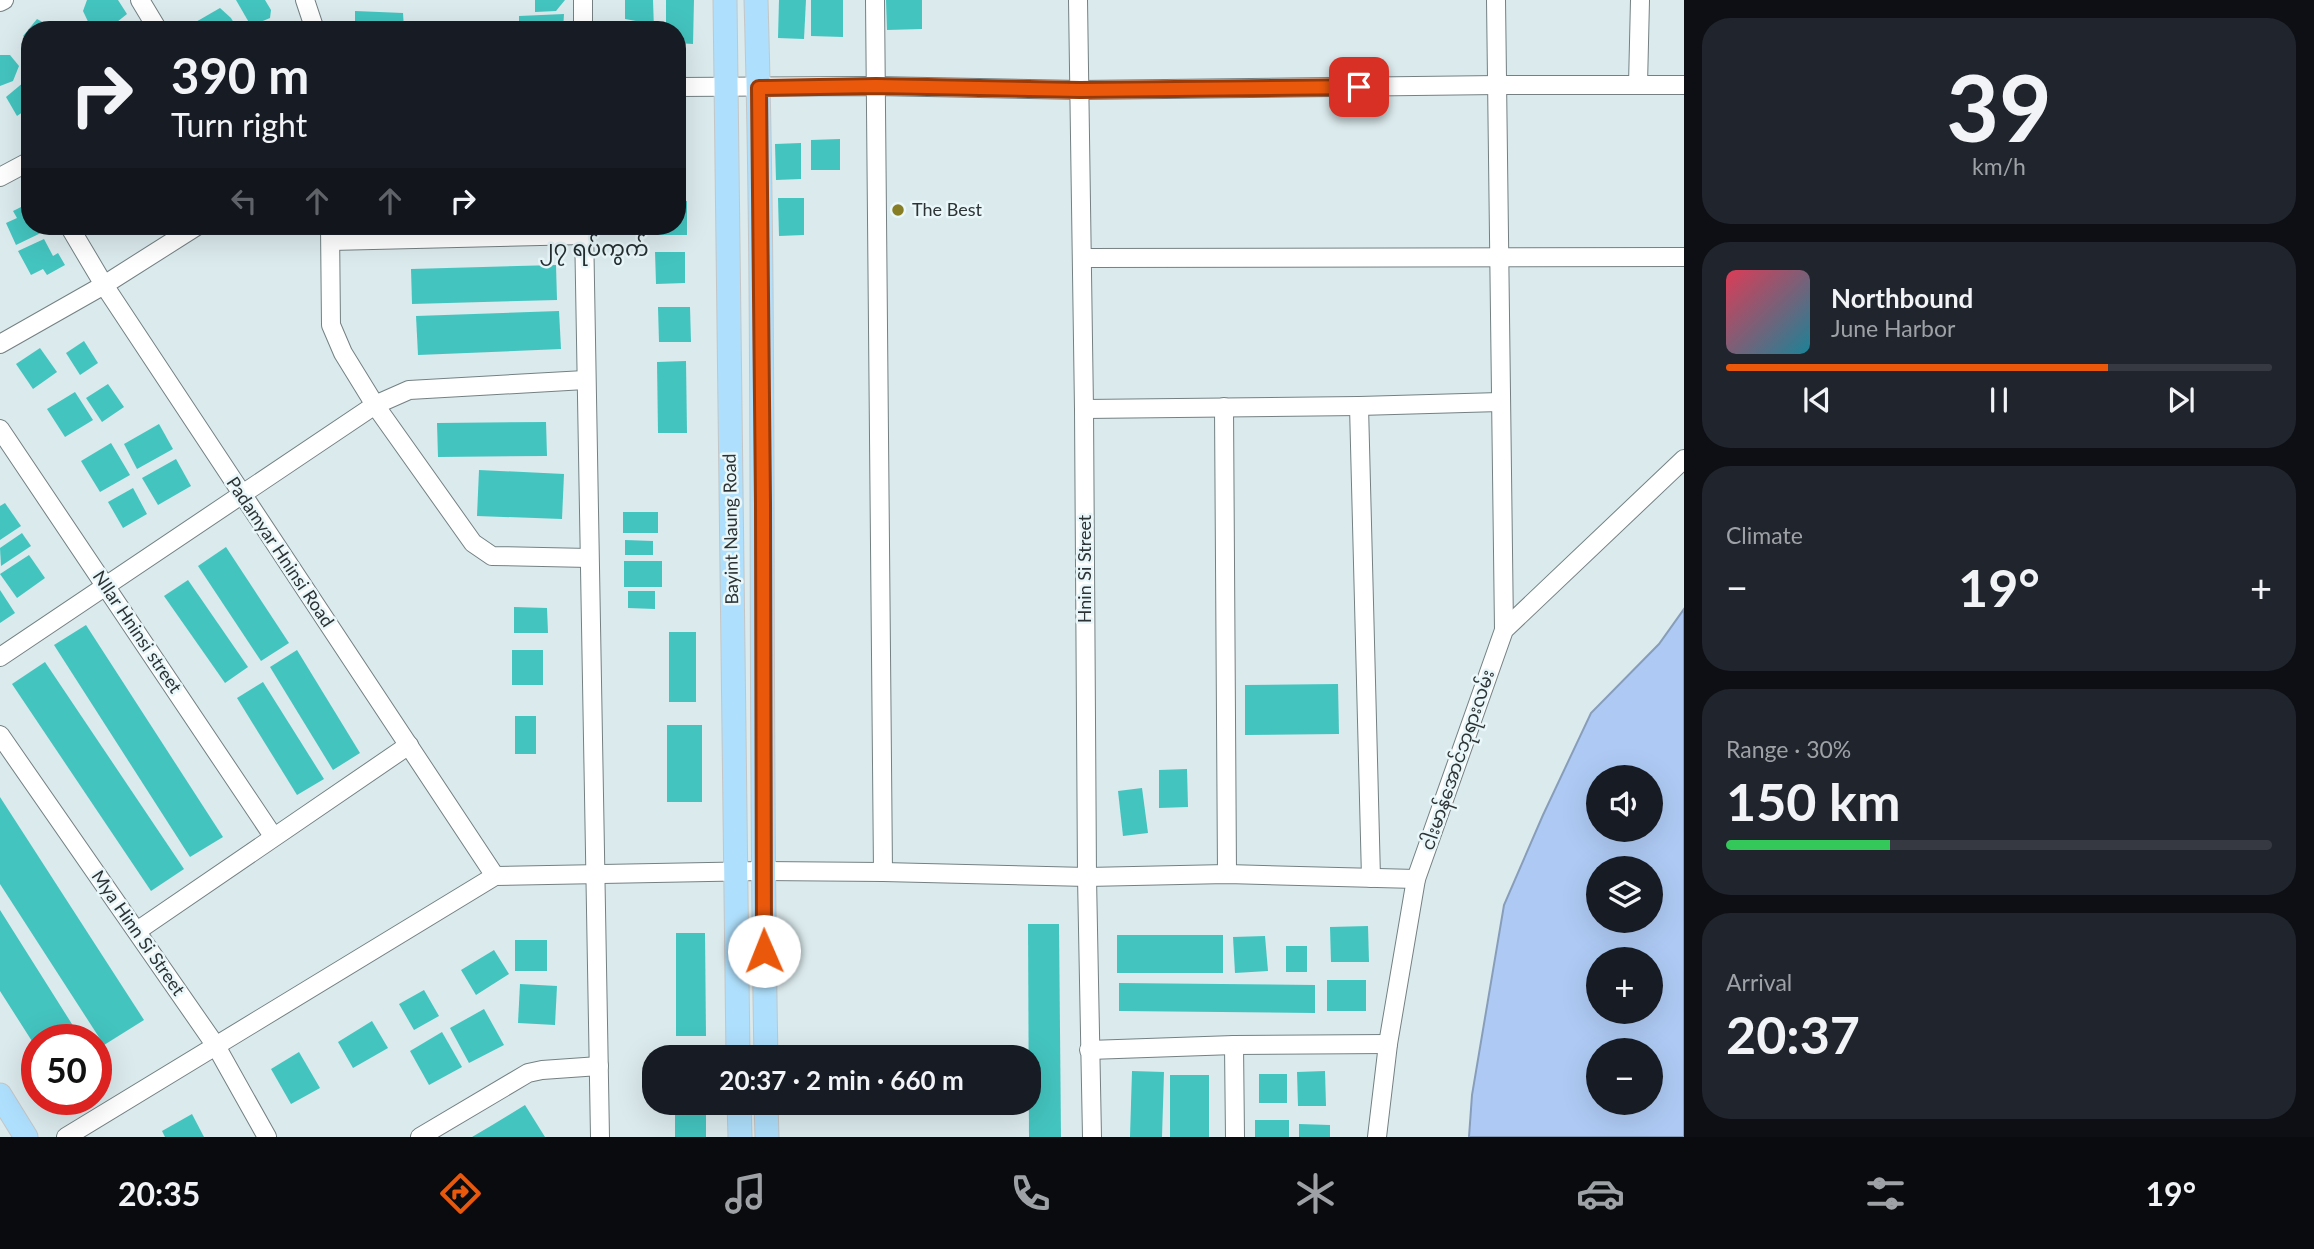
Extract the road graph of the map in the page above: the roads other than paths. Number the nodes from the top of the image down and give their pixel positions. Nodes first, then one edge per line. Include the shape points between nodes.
1 (140, 0) edge
2 (305, 0) edge
3 (583, 0) edge
4 (725, 0) edge
5 (756, 0) edge
6 (875, 0) edge
7 (1078, 0) edge
8 (1496, 0) edge
9 (1640, 0) edge
10 (153, 21) edge
11 (312, 21) edge
12 (583, 21) edge
13 (1498, 85) junction
14 (1638, 85) junction
15 (1684, 85) edge
16 (686, 86) edge
17 (876, 86) junction
18 (726, 87) junction
19 (759, 88) junction
20 (1080, 90) junction
21 (21, 166) edge
22 (0, 177) edge
23 (74, 235) edge
24 (183, 235) edge
25 (331, 235) edge
26 (584, 235) edge
27 (1499, 257) junction
28 (1684, 257) edge
29 (1082, 258) junction
30 (103, 285) junction
31 (0, 344) edge
32 (585, 380) junction
33 (1500, 402) junction
34 (375, 405) junction
35 (1359, 406) junction
36 (1224, 407) junction
37 (1084, 409) junction
38 (0, 429) edge
39 (730, 434) junction
40 (763, 435) junction
41 (1684, 459) edge
42 (242, 493) junction
43 (589, 558) junction
44 (106, 585) junction
45 (1504, 630) junction
46 (0, 657) edge
47 (0, 735) edge
48 (409, 745) junction
49 (274, 836) junction
50 (762, 871) junction
51 (735, 872) junction
52 (883, 872) junction
53 (596, 873) junction
54 (1227, 874) junction
55 (495, 876) junction
56 (1087, 877) junction
57 (1371, 878) junction
58 (1416, 879) junction
59 (137, 931) junction
60 (1388, 1044) junction
61 (738, 1045) edge
62 (766, 1045) edge
63 (1234, 1045) junction
64 (216, 1046) junction
65 (1089, 1050) junction
66 (599, 1066) junction
67 (0, 1095) edge
68 (739, 1115) edge
69 (766, 1115) edge
70 (26, 1137) edge
71 (66, 1137) edge
72 (267, 1137) edge
73 (421, 1137) edge
74 (600, 1137) edge
75 (740, 1137) edge
76 (767, 1137) edge
77 (1092, 1137) edge
78 (1235, 1137) edge
79 (1377, 1137) edge

1 - 10 street
2 - 11 street
3 - 12 street
4 - 18 main road, Bayint Naung Road
5 - 19 main road, Bayint Naung Road
6 - 17 street
7 - 20 street, Hnin Si Street
8 - 13 street
9 - 14 street
13 - 14 street
13 - 20 street
13 - 27 street
14 - 15 street
16 - 18 street
17 - 19 street
17 - 20 street
17 - 52 street
18 - 19 street
18 - 39 main road, Bayint Naung Road
19 - 40 main road, Bayint Naung Road
20 - 29 street, Hnin Si Street
21 - 22 street
23 - 30 street, Padamyar Hninsi Road
24 - 30 street
25 - 34 street via 331,326
26 - 32 street
27 - 28 street
27 - 29 street
27 - 33 street
29 - 37 street, Hnin Si Street
30 - 31 street
30 - 42 street, Padamyar Hninsi Road
32 - 34 street via 409,390
32 - 43 street
33 - 35 street
33 - 45 street
34 - 42 street
34 - 43 street via 482,550 492,556
35 - 36 street
35 - 57 street
36 - 37 street
36 - 54 street
37 - 56 street, Hnin Si Street
38 - 44 street, NIlar Hninsi street
39 - 40 main road
39 - 51 main road, Bayint Naung Road
40 - 50 main road, Bayint Naung Road
41 - 45 street, ငါးမာန်အောင်ဘုရားလမ်း
42 - 44 street
42 - 48 street, Padamyar Hninsi Road
43 - 53 street
44 - 46 street
44 - 49 street, NIlar Hninsi street
45 - 58 street, ငါးမာန်အောင်ဘုရားလမ်း
47 - 59 street, Mya Hinn Si Street
48 - 49 street
48 - 55 street, Padamyar Hninsi Road
49 - 59 street
50 - 51 street
50 - 52 street
50 - 62 main road, Bayint Naung Road
51 - 53 street
51 - 61 main road, Bayint Naung Road
52 - 56 street
53 - 55 street
53 - 66 street
54 - 56 street
54 - 57 street
55 - 64 street
56 - 65 street, Hnin Si Street
57 - 58 street
58 - 60 street, ငါးမာန်အောင်ဘုရားလမ်း
59 - 64 street, Mya Hinn Si Street
60 - 63 street
60 - 79 street, ငါးမာန်အောင်ဘုရားလမ်း
63 - 65 street
63 - 78 street
64 - 71 street
64 - 72 street, Mya Hinn Si Street
65 - 77 street, Hnin Si Street
66 - 73 street via 528,1073
66 - 74 street
67 - 70 main road
68 - 75 main road
69 - 76 main road

